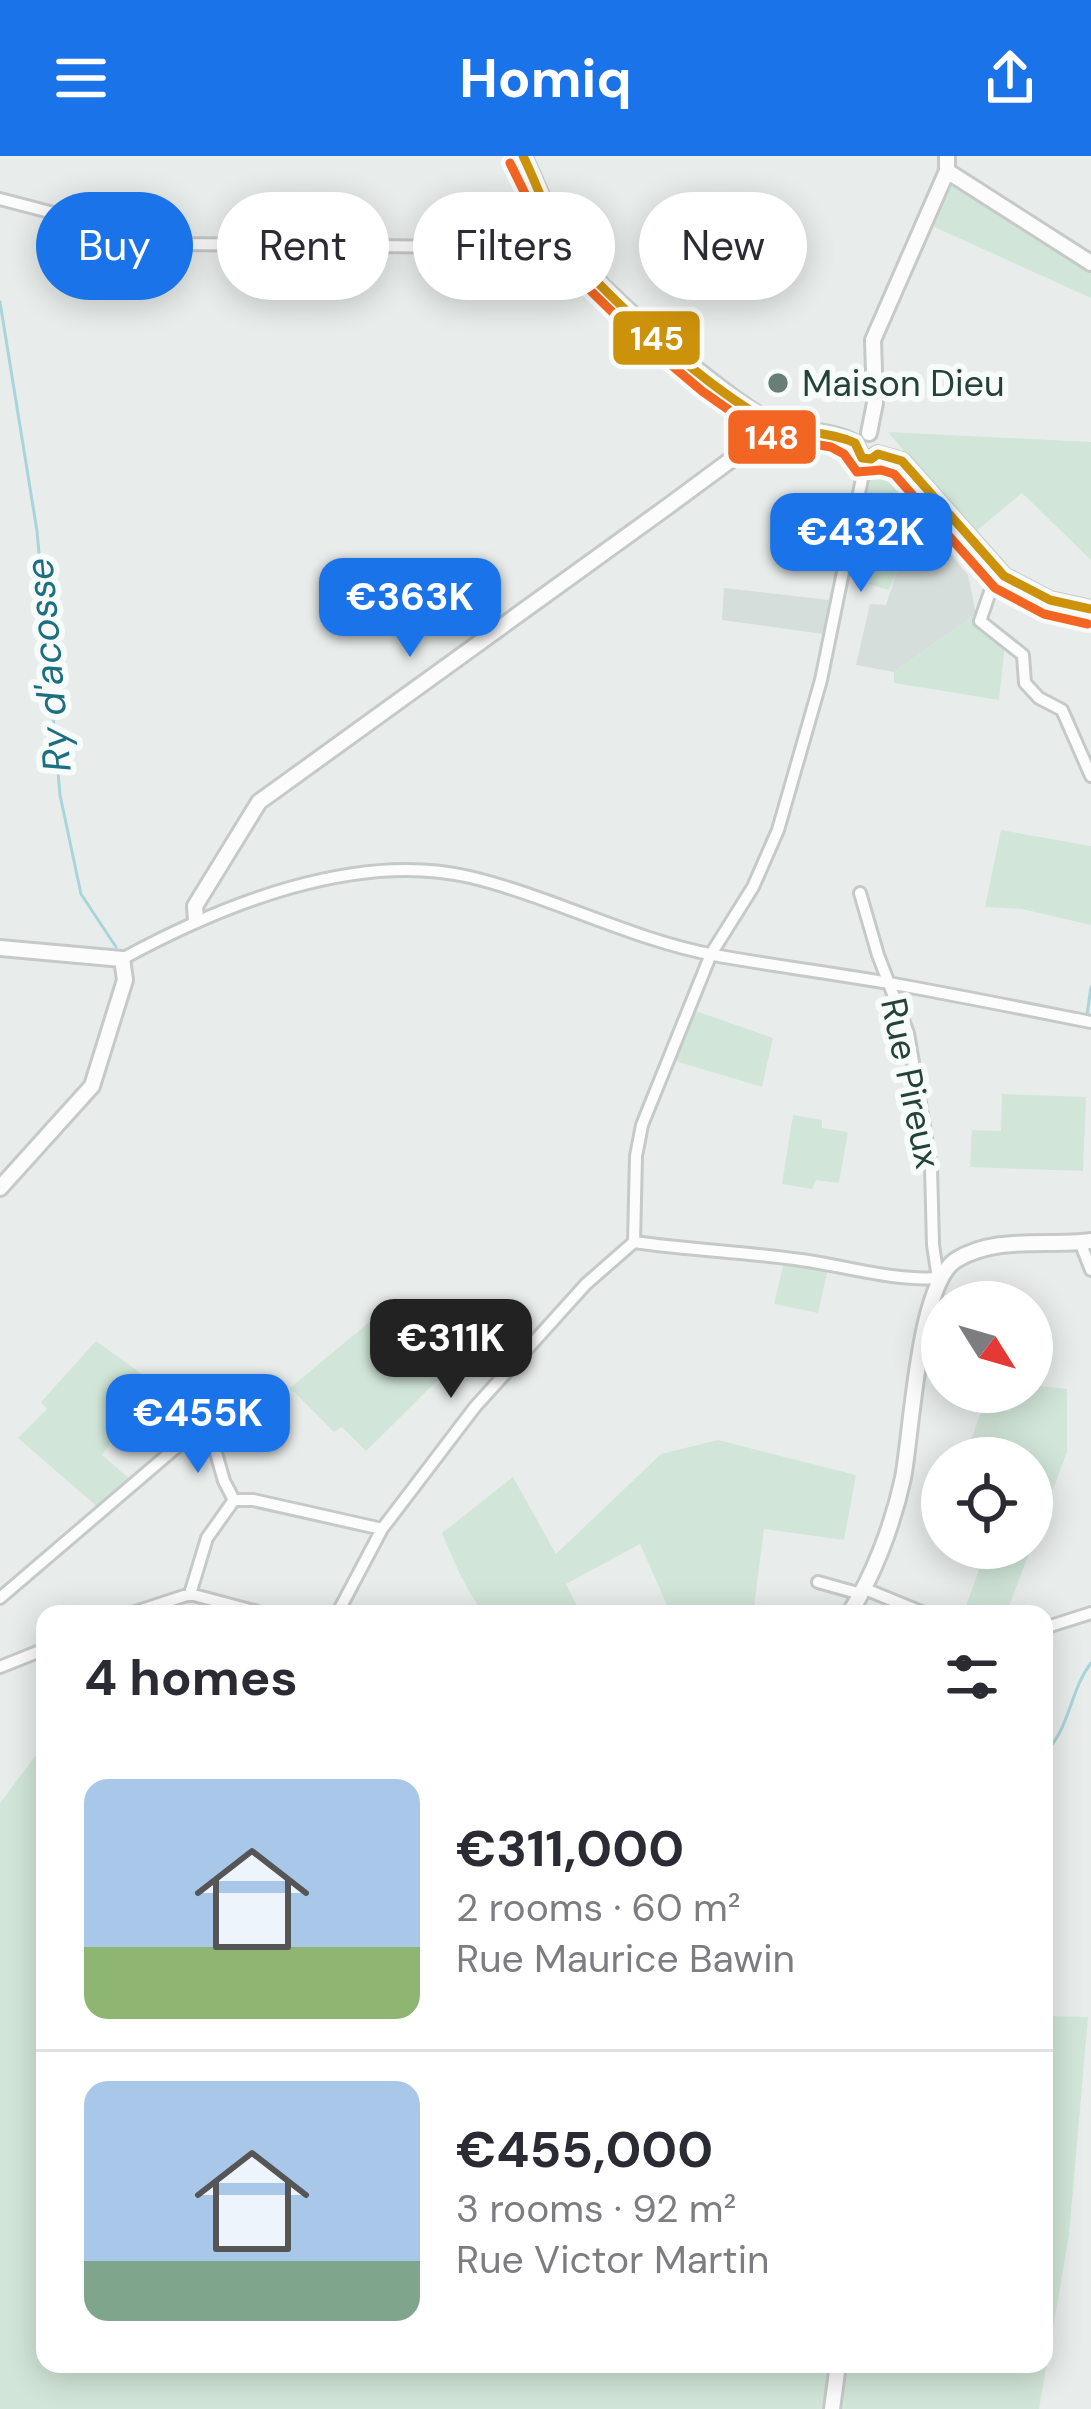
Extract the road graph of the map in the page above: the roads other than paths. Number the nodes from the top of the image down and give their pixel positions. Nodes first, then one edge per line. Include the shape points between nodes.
1 (523, 156) edge
2 (947, 163) edge
3 (537, 192) edge
4 (0, 199) edge
5 (413, 246) edge
6 (1091, 263) edge
7 (615, 297) edge
8 (773, 423) junction
9 (869, 433) junction
10 (855, 443) junction
11 (872, 456) junction
12 (998, 569) junction
13 (1091, 609) edge
14 (1091, 776) edge
15 (860, 893) dead end
16 (196, 920) junction
17 (0, 948) edge
18 (711, 954) junction
19 (122, 959) junction
20 (891, 983) junction
21 (1091, 1022) edge
22 (0, 1188) edge
23 (1085, 1241) edge
24 (634, 1242) junction
25 (1091, 1270) edge
26 (938, 1278) junction
27 (234, 1500) junction
28 (382, 1529) junction
29 (818, 1582) dead end
30 (863, 1592) junction
31 (190, 1594) junction
32 (0, 1598) edge
33 (156, 1605) edge
34 (231, 1605) edge
35 (343, 1605) edge
36 (855, 1605) edge
37 (900, 1605) edge
38 (1091, 1612) edge
39 (1053, 1625) edge
40 (36, 1653) edge
41 (0, 1667) edge
42 (837, 2373) edge
43 (832, 2409) edge

1 - 3 street
2 - 6 street
2 - 9 street via 873,340
4 - 5 street via 172,244
7 - 8 street
8 - 10 street
8 - 16 street via 259,802 195,906
9 - 10 street
9 - 11 street via 880,441
10 - 11 street via 856,452
11 - 12 street via 902,461
11 - 18 street via 778,830
12 - 13 street via 1028,591
12 - 14 street via 980,621 1023,655 1025,683 1062,710
15 - 20 street, Rue Pireux
16 - 18 street via 357,874 437,871
16 - 19 street
17 - 19 street
18 - 20 street
18 - 24 street via 642,1125
19 - 22 street via 125,980 92,1086
20 - 21 street
20 - 26 street, Rue Pireux via 932,1167
23 - 25 street
23 - 26 street via 974,1251
24 - 26 street
24 - 28 street via 539,1334
26 - 30 street via 903,1478
27 - 28 street
27 - 31 street via 207,1538
27 - 32 street via 207,1421
28 - 35 street
29 - 30 street
30 - 36 street
30 - 37 street
31 - 33 street
31 - 34 street
38 - 39 street
40 - 41 street
42 - 43 street

